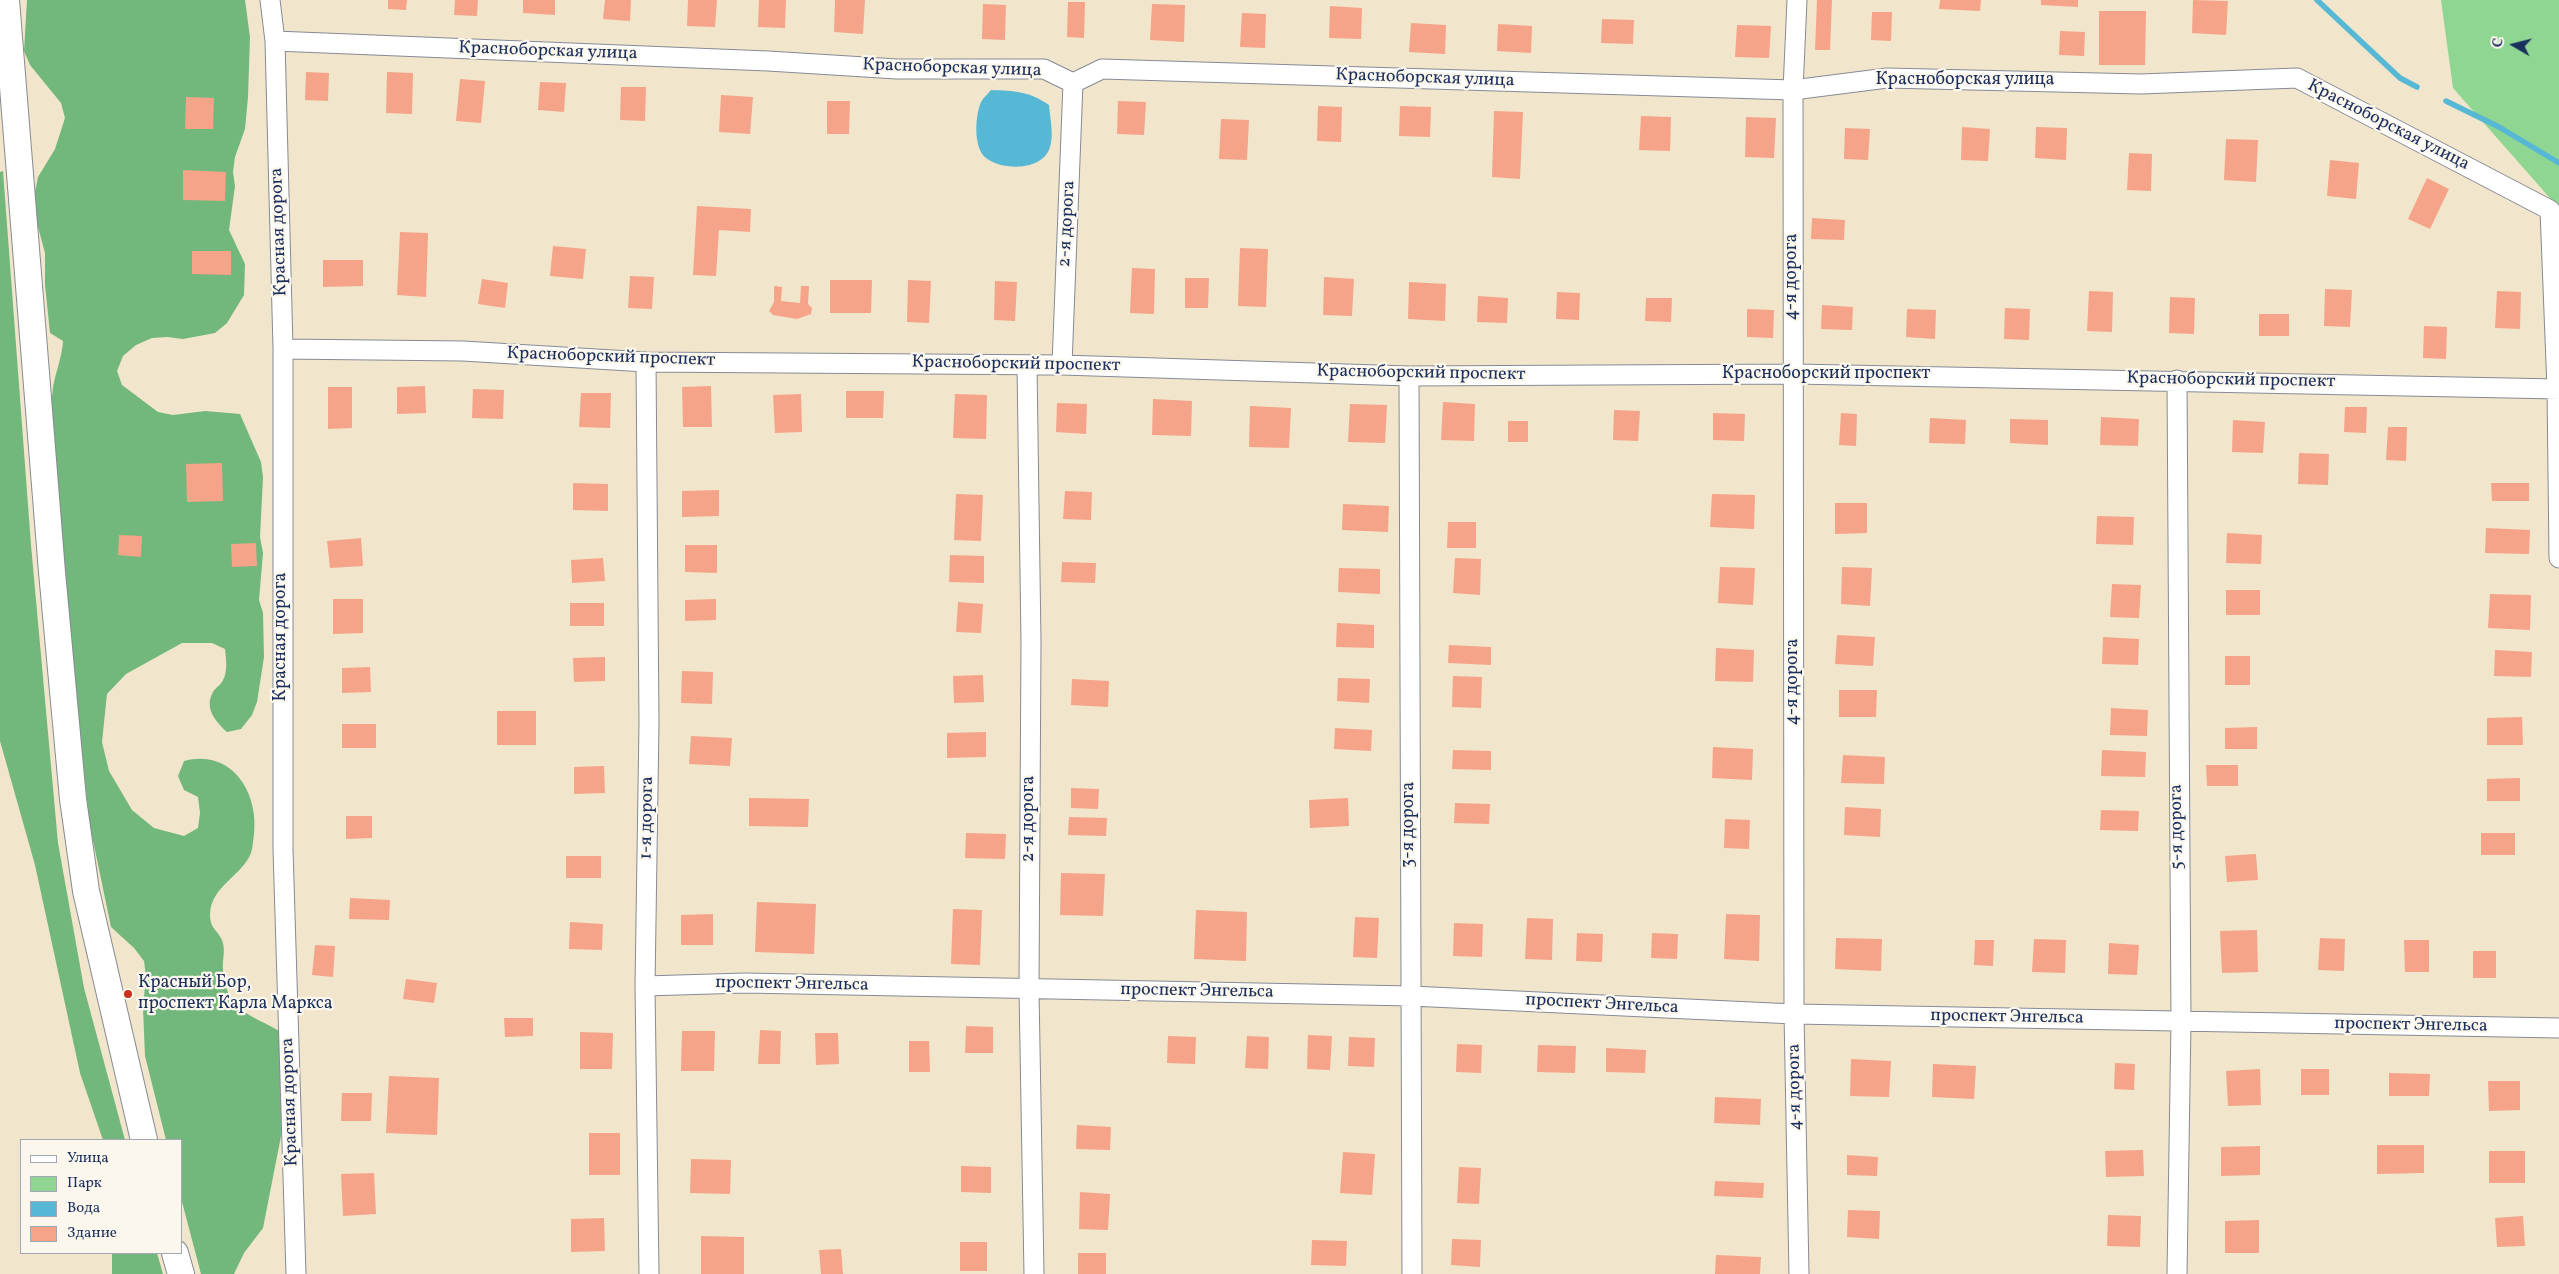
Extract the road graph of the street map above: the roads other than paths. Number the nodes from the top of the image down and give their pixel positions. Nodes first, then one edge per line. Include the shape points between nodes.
1 (6, 0) edge
2 (270, 0) edge
3 (1797, 0) edge
4 (275, 41) junction
5 (1073, 83) junction
6 (1793, 90) junction
7 (283, 349) junction
8 (646, 362) junction
9 (1026, 365) junction
10 (1062, 365) junction
11 (1794, 374) junction
12 (1409, 376) junction
13 (2176, 380) junction
14 (2558, 388) edge
15 (2559, 558) edge
16 (645, 986) junction
17 (1029, 990) junction
18 (1411, 996) junction
19 (1794, 1014) junction
20 (2180, 1022) junction
21 (2559, 1028) edge
22 (144, 1139) edge
23 (175, 1254) edge
24 (181, 1274) edge
25 (296, 1274) edge
26 (649, 1274) edge
27 (1034, 1274) edge
28 (1412, 1274) edge
29 (1798, 1274) edge
30 (2177, 1274) edge

1 - 22 main road via 52,572 74,798 86,890
2 - 4 street, Красная дорога
3 - 6 street, 4-я дорога
4 - 5 street, Красноборская улица via 768,60 897,69 1044,69
4 - 7 street, Красная дорога
5 - 6 street, Красноборская улица via 1102,69
5 - 10 street, 2-я дорога
6 - 11 street, 4-я дорога
6 - 14 street, Красноборская улица via 1887,78 2141,84 2297,78 2550,210
7 - 8 street, Красноборский проспект via 463,351
7 - 25 street, Красная дорога via 283,849
8 - 9 street, Красноборский проспект
8 - 16 street, 1-я дорога via 649,723
9 - 10 street, Красноборский проспект
9 - 17 street, 2-я дорога via 1031,642
10 - 12 street, Красноборский проспект
11 - 12 street, Красноборский проспект
11 - 13 street, Красноборский проспект
11 - 19 street, 4-я дорога
12 - 18 street, 3-я дорога
13 - 14 street, Красноборский проспект
13 - 20 street, 5-я дорога
14 - 15 street
16 - 17 street, проспект Энгельса via 745,983
16 - 26 street, 1-я дорога
17 - 18 street, проспект Энгельса
17 - 27 street, 2-я дорога
18 - 19 street, проспект Энгельса
18 - 28 street, 3-я дорога
19 - 20 street, проспект Энгельса
19 - 29 street, 4-я дорога
20 - 21 street, проспект Энгельса
20 - 30 street, 5-я дорога
23 - 24 main road

